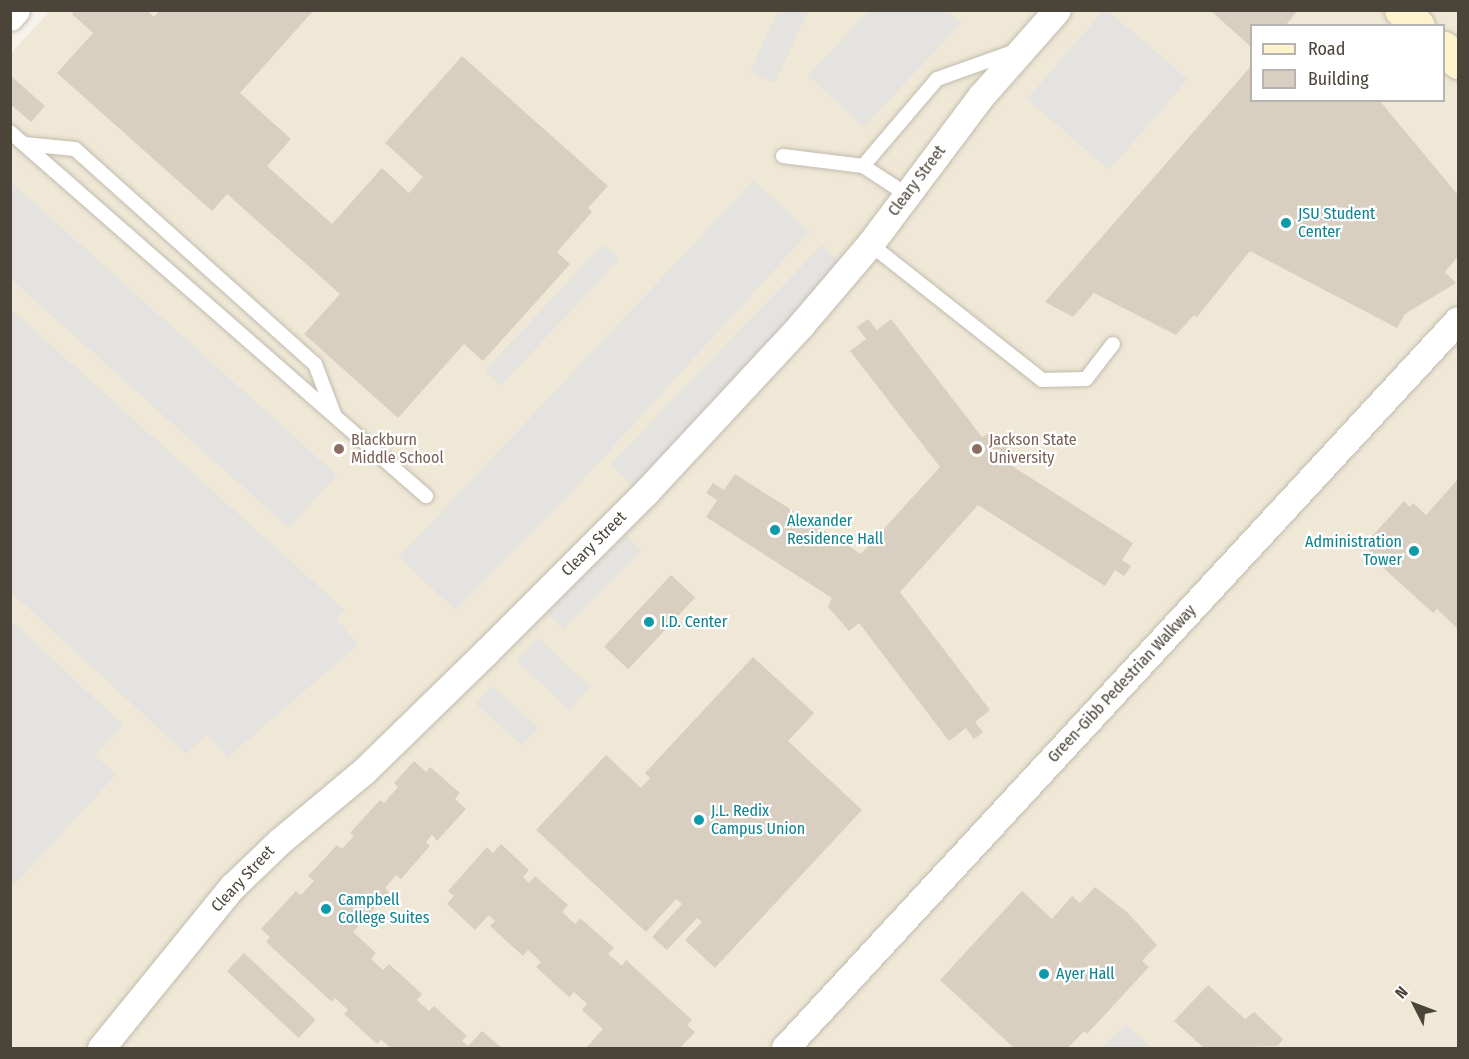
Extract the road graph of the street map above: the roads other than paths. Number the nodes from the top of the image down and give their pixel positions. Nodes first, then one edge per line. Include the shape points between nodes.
1 (16, 10) edge
2 (1057, 10) edge
3 (1401, 10) edge
4 (10, 17) edge
5 (1416, 24) edge
6 (1023, 48) junction
7 (1445, 50) edge
8 (1458, 62) edge
9 (10, 132) edge
10 (24, 144) junction
11 (783, 156) dead end
12 (863, 166) junction
13 (906, 194) junction
14 (870, 244) junction
15 (1458, 320) edge
16 (1113, 344) dead end
17 (335, 416) junction
18 (426, 496) dead end
19 (101, 1048) edge
20 (785, 1048) edge

1 - 4 street
2 - 6 street, Cleary Street
3 - 5 street
6 - 12 lane via 937,79
6 - 13 street, Cleary Street
7 - 8 street
9 - 10 lane
10 - 17 lane
10 - 17 lane via 75,149 315,364
11 - 12 lane
12 - 13 lane
13 - 14 street, Cleary Street
14 - 16 lane via 1042,380 1086,379
14 - 19 street, Cleary Street via 801,325 646,492 372,763 232,887
15 - 20 street, Green-Gibb Pedestrian Walkway
17 - 18 lane

